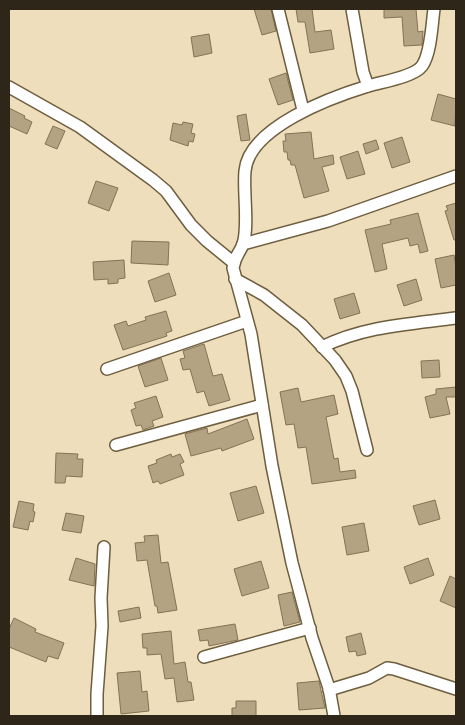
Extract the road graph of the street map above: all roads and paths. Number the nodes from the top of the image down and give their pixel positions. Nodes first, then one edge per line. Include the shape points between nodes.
1 (278, 9) edge
2 (352, 9) edge
3 (434, 9) edge
4 (368, 86) junction
5 (9, 87) edge
6 (303, 110) junction
7 (456, 176) edge
8 (243, 244) junction
9 (234, 263) junction
10 (235, 279) junction
11 (456, 318) edge
12 (247, 321) junction
13 (322, 347) junction
14 (107, 369) dead end
15 (262, 405) junction
16 (116, 446) dead end
17 (367, 450) dead end
18 (104, 547) dead end
19 (310, 628) junction
20 (204, 657) dead end
21 (456, 689) edge
22 (329, 690) junction
23 (97, 716) edge
24 (334, 716) edge

1 - 6 street
2 - 4 street
3 - 4 street via 422,66 407,75
4 - 6 street
5 - 9 street via 80,127 154,180 202,236
6 - 8 street via 262,140 247,158
7 - 8 street via 328,221
8 - 9 street
9 - 10 street
10 - 12 street
10 - 13 street via 264,295 302,324
11 - 13 street via 361,331
12 - 14 street
12 - 15 street
13 - 17 street via 346,376
15 - 16 street
15 - 19 street via 292,563
18 - 23 street
19 - 20 street
19 - 22 street
21 - 22 street via 387,668 369,678
22 - 24 street

